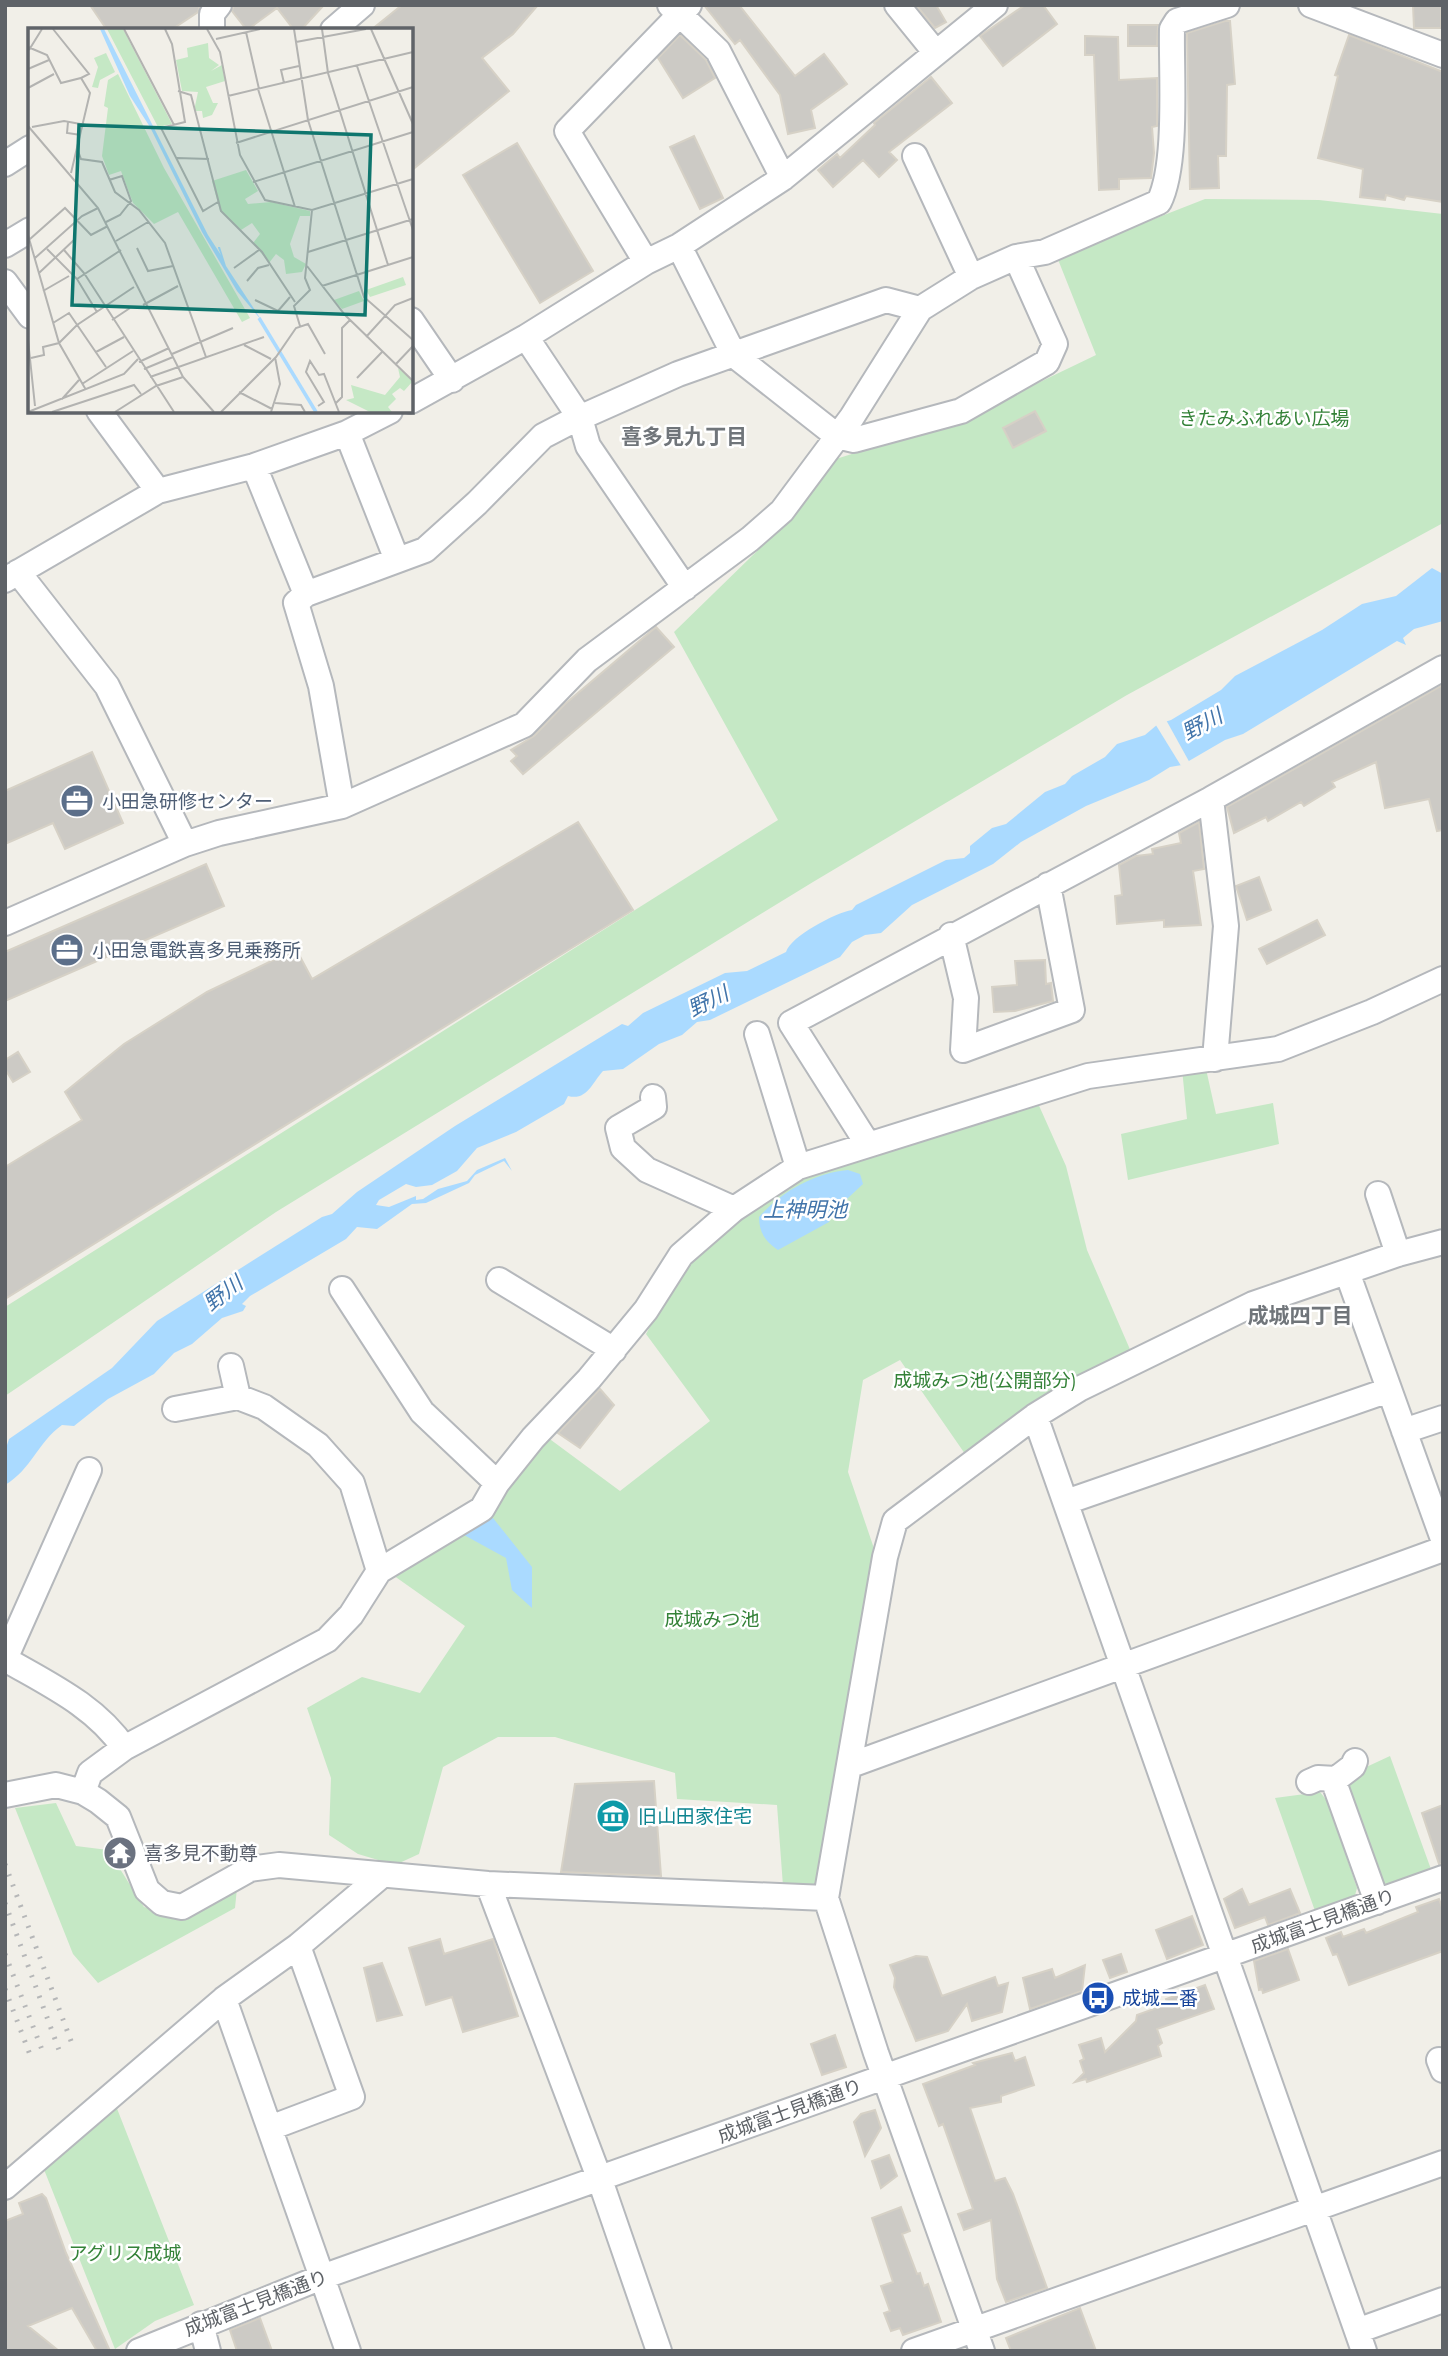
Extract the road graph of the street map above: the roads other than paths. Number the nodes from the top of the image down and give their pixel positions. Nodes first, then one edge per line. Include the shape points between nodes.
1 (219, 5) edge
2 (362, 5) edge
3 (897, 5) edge
4 (995, 5) edge
5 (1227, 5) edge
6 (1311, 5) edge
7 (679, 9) edge
8 (1367, 16) edge
9 (212, 28) edge
10 (335, 28) edge
11 (936, 54) junction
12 (1443, 55) edge
13 (28, 149) edge
14 (915, 156) dead end
15 (5, 164) edge
16 (783, 178) junction
17 (28, 231) edge
18 (5, 245) edge
19 (678, 246) junction
20 (1016, 257) junction
21 (646, 262) junction
22 (971, 277) junction
23 (5, 282) edge
24 (920, 309) junction
25 (28, 313) edge
26 (413, 323) edge
27 (526, 337) junction
28 (734, 355) junction
29 (452, 380) junction
30 (413, 400) edge
31 (100, 413) edge
32 (386, 413) edge
33 (580, 418) junction
34 (347, 433) junction
35 (836, 436) junction
36 (254, 466) junction
37 (158, 491) junction
38 (397, 560) junction
39 (12, 576) edge
40 (685, 588) junction
41 (306, 594) junction
42 (1443, 668) edge
43 (1211, 799) junction
44 (342, 806) junction
45 (185, 844) junction
46 (1048, 885) junction
47 (5, 923) edge
48 (951, 935) junction
49 (1443, 979) edge
50 (757, 1034) dead end
51 (1215, 1059) junction
52 (653, 1097) dead end
53 (867, 1143) junction
54 (798, 1167) junction
55 (1378, 1194) dead end
56 (734, 1209) junction
57 (1443, 1242) edge
58 (1398, 1254) junction
59 (1347, 1272) junction
60 (499, 1280) dead end
61 (342, 1289) dead end
62 (614, 1350) junction
63 (231, 1366) dead end
64 (1389, 1390) junction
65 (238, 1397) junction
66 (175, 1409) dead end
67 (1035, 1416) junction
68 (1443, 1418) edge
69 (1404, 1431) junction
70 (89, 1470) dead end
71 (497, 1483) junction
72 (1066, 1502) junction
73 (1443, 1539) edge
74 (1443, 1549) edge
75 (379, 1571) junction
76 (5, 1659) edge
77 (1124, 1666) junction
78 (124, 1748) junction
79 (1356, 1760) dead end
80 (851, 1765) junction
81 (1336, 1779) junction
82 (1309, 1782) dead end
83 (83, 1792) junction
84 (5, 1795) edge
85 (382, 1876) junction
86 (1443, 1878) edge
87 (488, 1884) junction
88 (826, 1898) junction
89 (1377, 1902) junction
90 (298, 1946) junction
91 (1226, 1955) junction
92 (224, 1999) junction
93 (885, 2077) junction
94 (270, 2128) junction
95 (1443, 2163) edge
96 (600, 2179) junction
97 (5, 2186) edge
98 (1315, 2208) junction
99 (322, 2277) junction
100 (1443, 2300) edge
101 (978, 2340) edge
102 (1361, 2341) edge
103 (204, 2343) edge
104 (139, 2351) edge
105 (348, 2351) edge
106 (659, 2351) edge
107 (915, 2351) edge

1 - 9 street via 212,14
2 - 10 street
3 - 11 street
4 - 11 street
5 - 20 street via 1177,22 1172,29 1170,139 1165,190 1159,202 1045,252
6 - 8 street
7 - 16 street via 718,51
7 - 21 street via 567,131
8 - 12 street
11 - 16 street
13 - 15 street
14 - 22 street
16 - 19 street
17 - 18 street
19 - 21 street
19 - 28 street
20 - 22 street
20 - 35 street via 1055,344 1046,362 961,411 853,440
21 - 27 street
22 - 24 street
23 - 25 street
24 - 28 street via 887,300
24 - 35 street
26 - 29 street
27 - 29 street
27 - 33 street
28 - 33 street via 678,374
28 - 35 street
29 - 30 street
31 - 37 street
32 - 34 street
33 - 38 street via 543,436 425,550
33 - 40 street via 588,446
34 - 36 street
34 - 38 street
35 - 40 street via 782,511
36 - 37 street
36 - 41 street
37 - 39 street
38 - 41 street
39 - 45 street via 107,686
40 - 44 street via 587,660 524,725
41 - 44 street via 296,603 321,686
42 - 43 street
43 - 46 street
43 - 51 street via 1226,926
44 - 45 street
45 - 47 street
46 - 48 street
46 - 48 street via 1072,1010 963,1050 966,998
48 - 53 street via 791,1023
49 - 51 street via 1278,1049
50 - 54 street
51 - 53 street via 1088,1076
52 - 56 street via 654,1107 618,1128 623,1148 647,1170
53 - 54 street
54 - 56 street
55 - 58 street
56 - 62 street via 681,1255
57 - 58 street
58 - 59 street
59 - 64 street
59 - 67 street via 1253,1304 1079,1389
60 - 62 street
61 - 71 street via 422,1412
62 - 71 street
63 - 65 street
64 - 69 street
64 - 72 street
65 - 66 street
65 - 75 street via 264,1407 318,1445 352,1483
67 - 72 street
67 - 80 street via 895,1521
68 - 69 street
69 - 73 street
70 - 76 street
71 - 75 street via 481,1509
72 - 77 street
74 - 77 street
75 - 78 street via 351,1615 327,1640
76 - 78 street via 70,1696 111,1729
77 - 80 street
77 - 91 street
78 - 83 street via 90,1773
79 - 81 street
80 - 88 street
81 - 82 street
81 - 89 street
83 - 84 street via 56,1785
83 - 85 street via 118,1817 147,1890 162,1903 182,1907 250,1868 279,1865
85 - 87 street
85 - 90 street
86 - 89 street, 成城富士見橋通り
87 - 88 street
87 - 96 street
88 - 93 street
89 - 91 street, 成城富士見橋通り
90 - 92 street
90 - 94 street via 352,2098
91 - 93 street, 成城富士見橋通り
91 - 98 street
92 - 94 street
92 - 97 street
93 - 96 street, 成城富士見橋通り
93 - 101 street
94 - 99 street
95 - 98 street
96 - 99 street, 成城富士見橋通り
96 - 106 street
98 - 101 street
98 - 102 street
99 - 103 street, 成城富士見橋通り
99 - 105 street
100 - 102 street
101 - 107 street
103 - 104 street, 成城富士見橋通り

